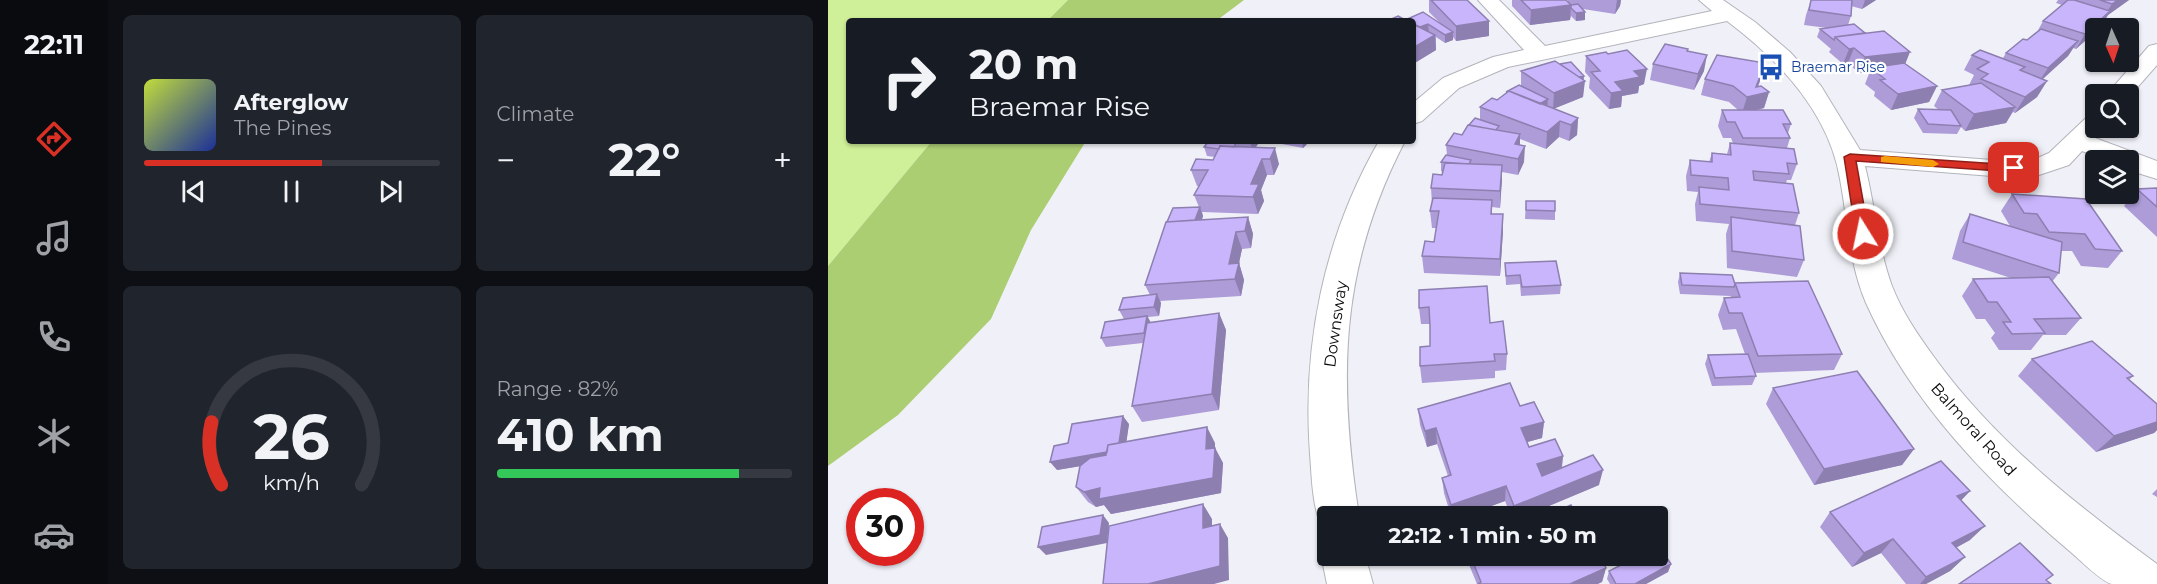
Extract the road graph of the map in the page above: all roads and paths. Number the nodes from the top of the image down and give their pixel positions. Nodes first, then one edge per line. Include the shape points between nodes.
1 (1488, 0) edge
2 (1724, 5) edge
3 (2157, 51) edge
4 (1540, 54) junction
5 (2129, 84) edge
6 (1416, 113) edge
7 (2085, 134) edge
8 (2100, 138) edge
9 (1390, 144) edge
10 (1850, 157) junction
11 (2157, 171) edge
12 (1337, 506) edge
13 (1346, 566) edge
14 (1350, 584) edge
15 (2146, 584) edge

1 - 4 street
2 - 4 street
2 - 10 street, Balmoral Road via 1804,78
3 - 5 street
4 - 6 street via 1501,62 1451,83
7 - 10 street via 2059,159 2036,168
8 - 11 street
9 - 12 street, Downsway via 1354,226 1336,299 1327,401
10 - 15 street, Balmoral Road via 1872,279 1884,306 1927,375 1983,444 2028,489
13 - 14 street

